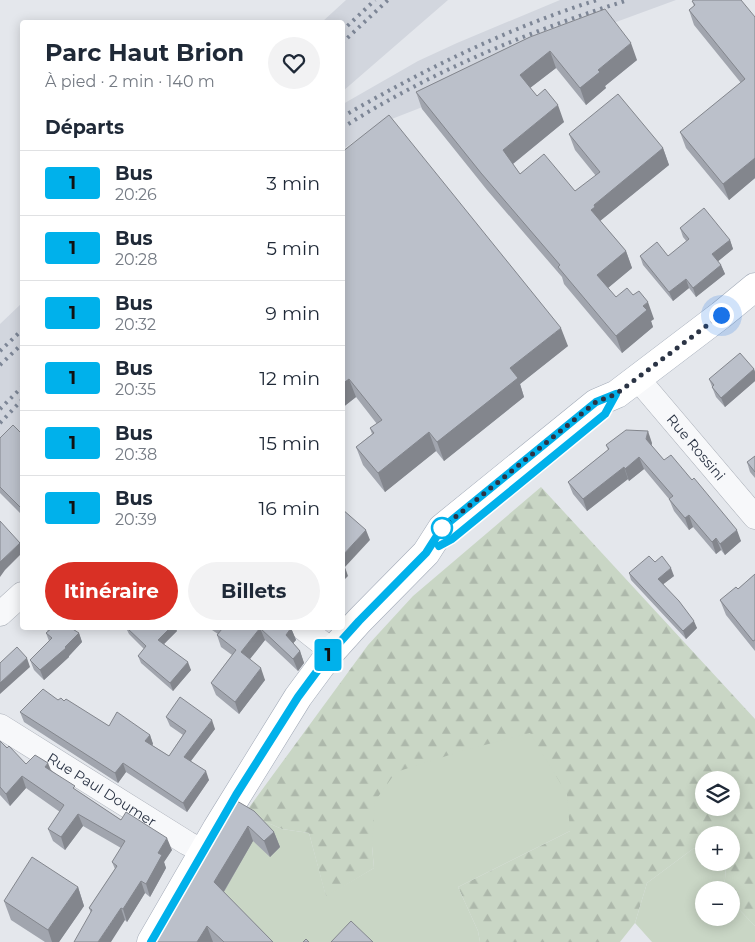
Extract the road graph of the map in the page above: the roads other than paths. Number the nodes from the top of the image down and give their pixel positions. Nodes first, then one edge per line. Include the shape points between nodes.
1 (755, 287) edge
2 (627, 386) junction
3 (755, 517) edge
4 (20, 596) edge
5 (0, 614) edge
6 (306, 630) edge
7 (332, 651) junction
8 (0, 726) edge
9 (204, 852) junction
10 (151, 942) edge

1 - 2 main road
2 - 3 street, Rue Rossini
2 - 7 main road via 605,414 452,539 426,553
4 - 5 street
6 - 7 street
7 - 9 main road via 298,697
8 - 9 street, Rue Paul Doumer
9 - 10 main road

